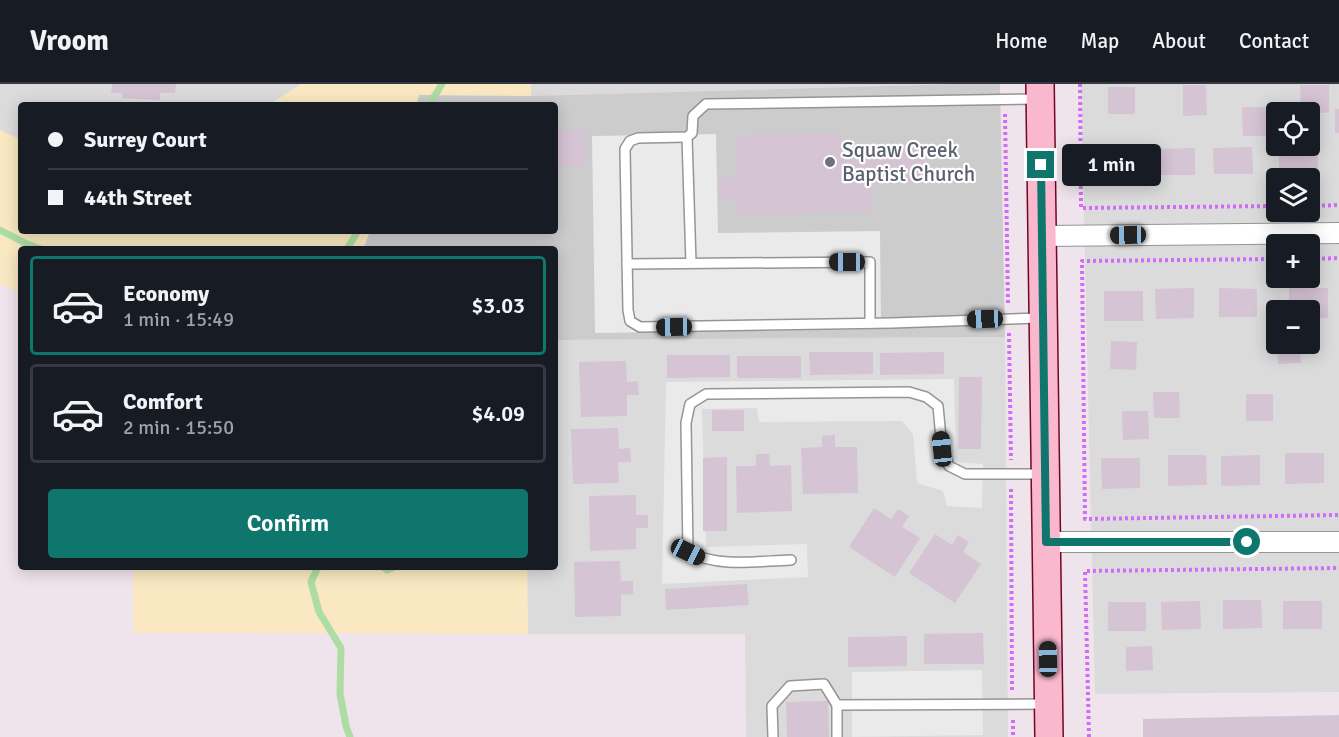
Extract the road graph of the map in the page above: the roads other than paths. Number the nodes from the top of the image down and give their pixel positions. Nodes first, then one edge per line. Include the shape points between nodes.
1 (1040, 91) edge
2 (687, 137) junction
3 (1339, 233) edge
4 (1042, 236) junction
5 (691, 263) junction
6 (627, 264) junction
7 (1043, 318) junction
8 (870, 323) junction
9 (1045, 474) junction
10 (1046, 542) junction
11 (1339, 542) edge
12 (792, 560) dead end
13 (1049, 704) junction
14 (837, 705) junction
15 (772, 737) edge
16 (837, 737) edge
17 (1049, 737) edge

1 - 2 lane via 1005,99 706,104 693,116 693,133
1 - 4 street
2 - 5 lane
2 - 6 lane via 638,138 625,149
3 - 4 street
4 - 7 street
5 - 6 lane
5 - 8 lane via 870,262
6 - 8 lane via 630,321 640,327
7 - 8 lane
7 - 9 street
9 - 10 street
9 - 12 lane via 965,474 949,466 942,449 938,406 909,392 706,394 690,404 686,423 688,552 720,563
10 - 11 street
10 - 13 street
13 - 14 lane
13 - 17 street
14 - 15 lane via 824,684 790,686 772,706
14 - 16 lane

